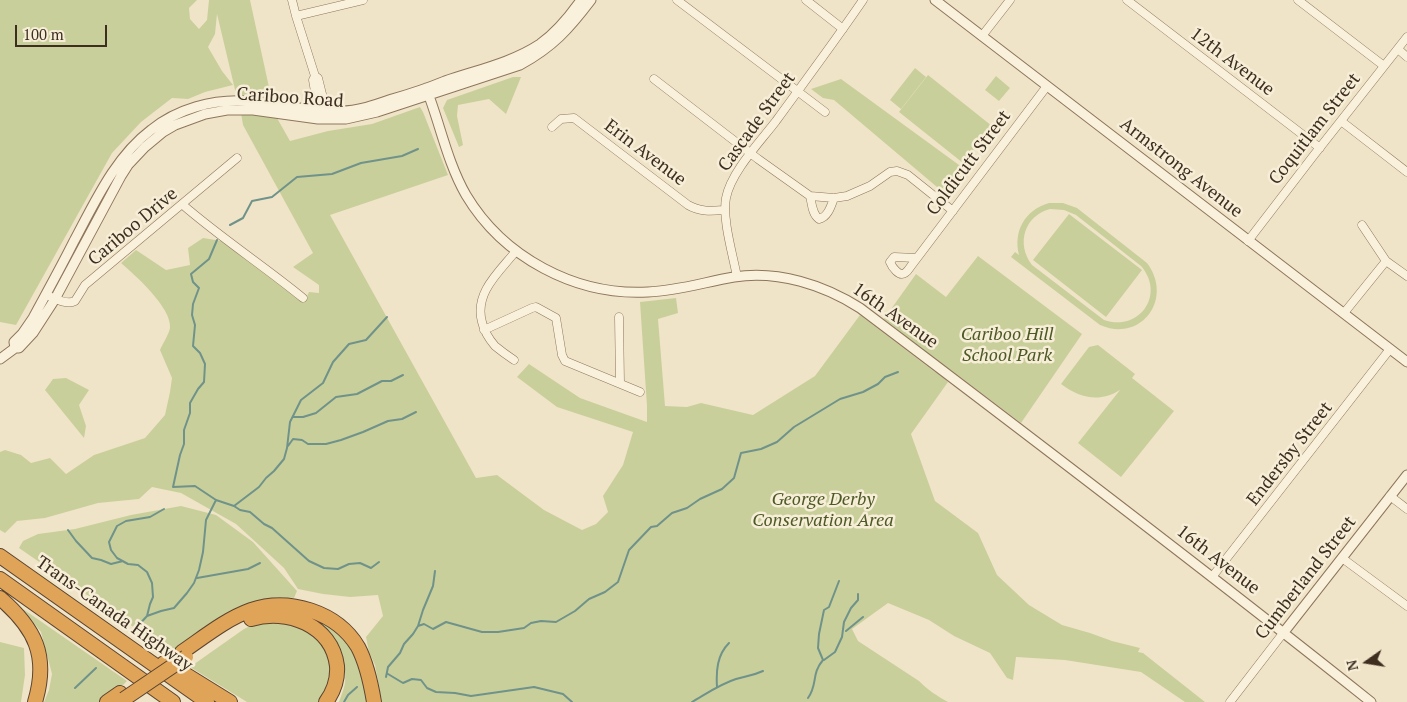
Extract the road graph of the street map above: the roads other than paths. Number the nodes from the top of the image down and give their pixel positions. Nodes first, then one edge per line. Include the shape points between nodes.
1 (292, 0) edge
2 (363, 0) edge
3 (581, 0) edge
4 (591, 0) edge
5 (677, 0) edge
6 (806, 0) edge
7 (863, 0) edge
8 (935, 0) edge
9 (1010, 0) edge
10 (1127, 0) edge
11 (1298, 0) edge
12 (296, 16) junction
13 (843, 29) junction
14 (982, 36) junction
15 (1407, 37) edge
16 (1398, 50) junction
17 (1407, 56) edge
18 (1384, 66) junction
19 (654, 79) dead end
20 (1047, 86) junction
21 (798, 91) junction
22 (428, 92) junction
23 (824, 112) dead end
24 (322, 115) junction
25 (1341, 121) junction
26 (552, 127) dead end
27 (1320, 148) junction
28 (751, 153) junction
29 (237, 158) dead end
30 (1407, 172) edge
31 (810, 196) junction
32 (834, 198) junction
33 (183, 204) junction
34 (724, 210) junction
35 (953, 210) junction
36 (1362, 225) dead end
37 (1248, 241) junction
38 (516, 251) junction
39 (916, 258) dead end
40 (1386, 261) junction
41 (1407, 276) edge
42 (738, 277) junction
43 (50, 297) junction
44 (303, 298) dead end
45 (1344, 313) junction
46 (619, 317) dead end
47 (484, 330) junction
48 (1390, 349) junction
49 (0, 360) edge
50 (514, 360) dead end
51 (1407, 362) edge
52 (620, 384) junction
53 (640, 392) dead end
54 (1407, 475) edge
55 (1390, 496) junction
56 (1407, 509) edge
57 (0, 556) edge
58 (1342, 558) junction
59 (1212, 577) junction
60 (0, 579) edge
61 (0, 598) edge
62 (1407, 606) edge
63 (1284, 632) junction
64 (134, 651) junction
65 (184, 654) junction
66 (121, 698) edge
67 (35, 702) edge
68 (107, 702) edge
69 (173, 702) edge
70 (207, 702) edge
71 (230, 702) edge
72 (326, 702) edge
73 (374, 702) edge
74 (1230, 702) edge
75 (1372, 702) edge

1 - 12 street
2 - 12 street
3 - 22 street, Cariboo Road via 552,35 528,51
4 - 22 street, Cariboo Road via 563,35 534,58
5 - 21 street
6 - 13 street
7 - 13 street, Cascade Street
8 - 14 street, Armstrong Avenue
9 - 14 street
10 - 27 street, 12th Avenue
11 - 18 street
12 - 24 street via 318,78
13 - 21 street, Cascade Street
14 - 20 street, Armstrong Avenue
15 - 16 street, Coquitlam Street
16 - 17 street
16 - 18 street, Coquitlam Street
18 - 25 street, Coquitlam Street
19 - 28 street
20 - 35 street, Coldicutt Street
20 - 37 street, Armstrong Avenue
21 - 23 street
21 - 28 street, Cascade Street
22 - 24 street, Cariboo Road
22 - 38 street, 16th Avenue via 454,170 466,194 488,225
24 - 43 street, Cariboo Road via 249,101 225,101 190,109 157,125 120,162 90,212
25 - 27 street, Coquitlam Street
25 - 30 street
26 - 34 street, Erin Avenue via 561,119 574,118 688,205 705,211
27 - 37 street, Coquitlam Street
28 - 31 street
28 - 34 street, Cascade Street via 730,185
29 - 33 street, Cariboo Drive
31 - 32 street
31 - 32 street via 819,219 827,214
32 - 35 street via 858,192 897,171 908,175
33 - 43 street, Cariboo Drive via 85,285 74,303
33 - 44 street
34 - 42 street, Cascade Street
35 - 39 street, Coldicutt Street
36 - 40 street
37 - 45 street, Armstrong Avenue
38 - 42 street, 16th Avenue via 564,278 613,291 662,291
38 - 47 street via 482,297 480,313
40 - 41 street
40 - 45 street
42 - 59 street, 16th Avenue via 789,279 824,289 850,302 1039,442
43 - 49 street, Cariboo Road via 14,342 15,348
45 - 48 street, Armstrong Avenue
46 - 52 street
47 - 50 street via 496,346
47 - 52 street via 536,307 556,318 565,360
48 - 51 street, Armstrong Avenue
48 - 59 street, Endersby Street
52 - 53 street
54 - 55 street, Cumberland Street
55 - 56 street
55 - 58 street, Cumberland Street
57 - 64 highway, Trans-Canada Highway
58 - 62 street
58 - 63 street, Cumberland Street
59 - 63 street, 16th Avenue
60 - 69 highway, Trans-Canada Highway
61 - 67 highway via 25,622 37,644 41,673
63 - 74 street, Cumberland Street
63 - 75 street, 16th Avenue
64 - 70 highway, Trans-Canada Highway
64 - 71 highway via 175,668
65 - 66 highway
65 - 72 highway via 246,621 266,615 296,619 314,627 332,648 336,677
65 - 73 highway via 225,622 250,610 276,605 300,607 332,621 352,639 365,662
66 - 68 highway

